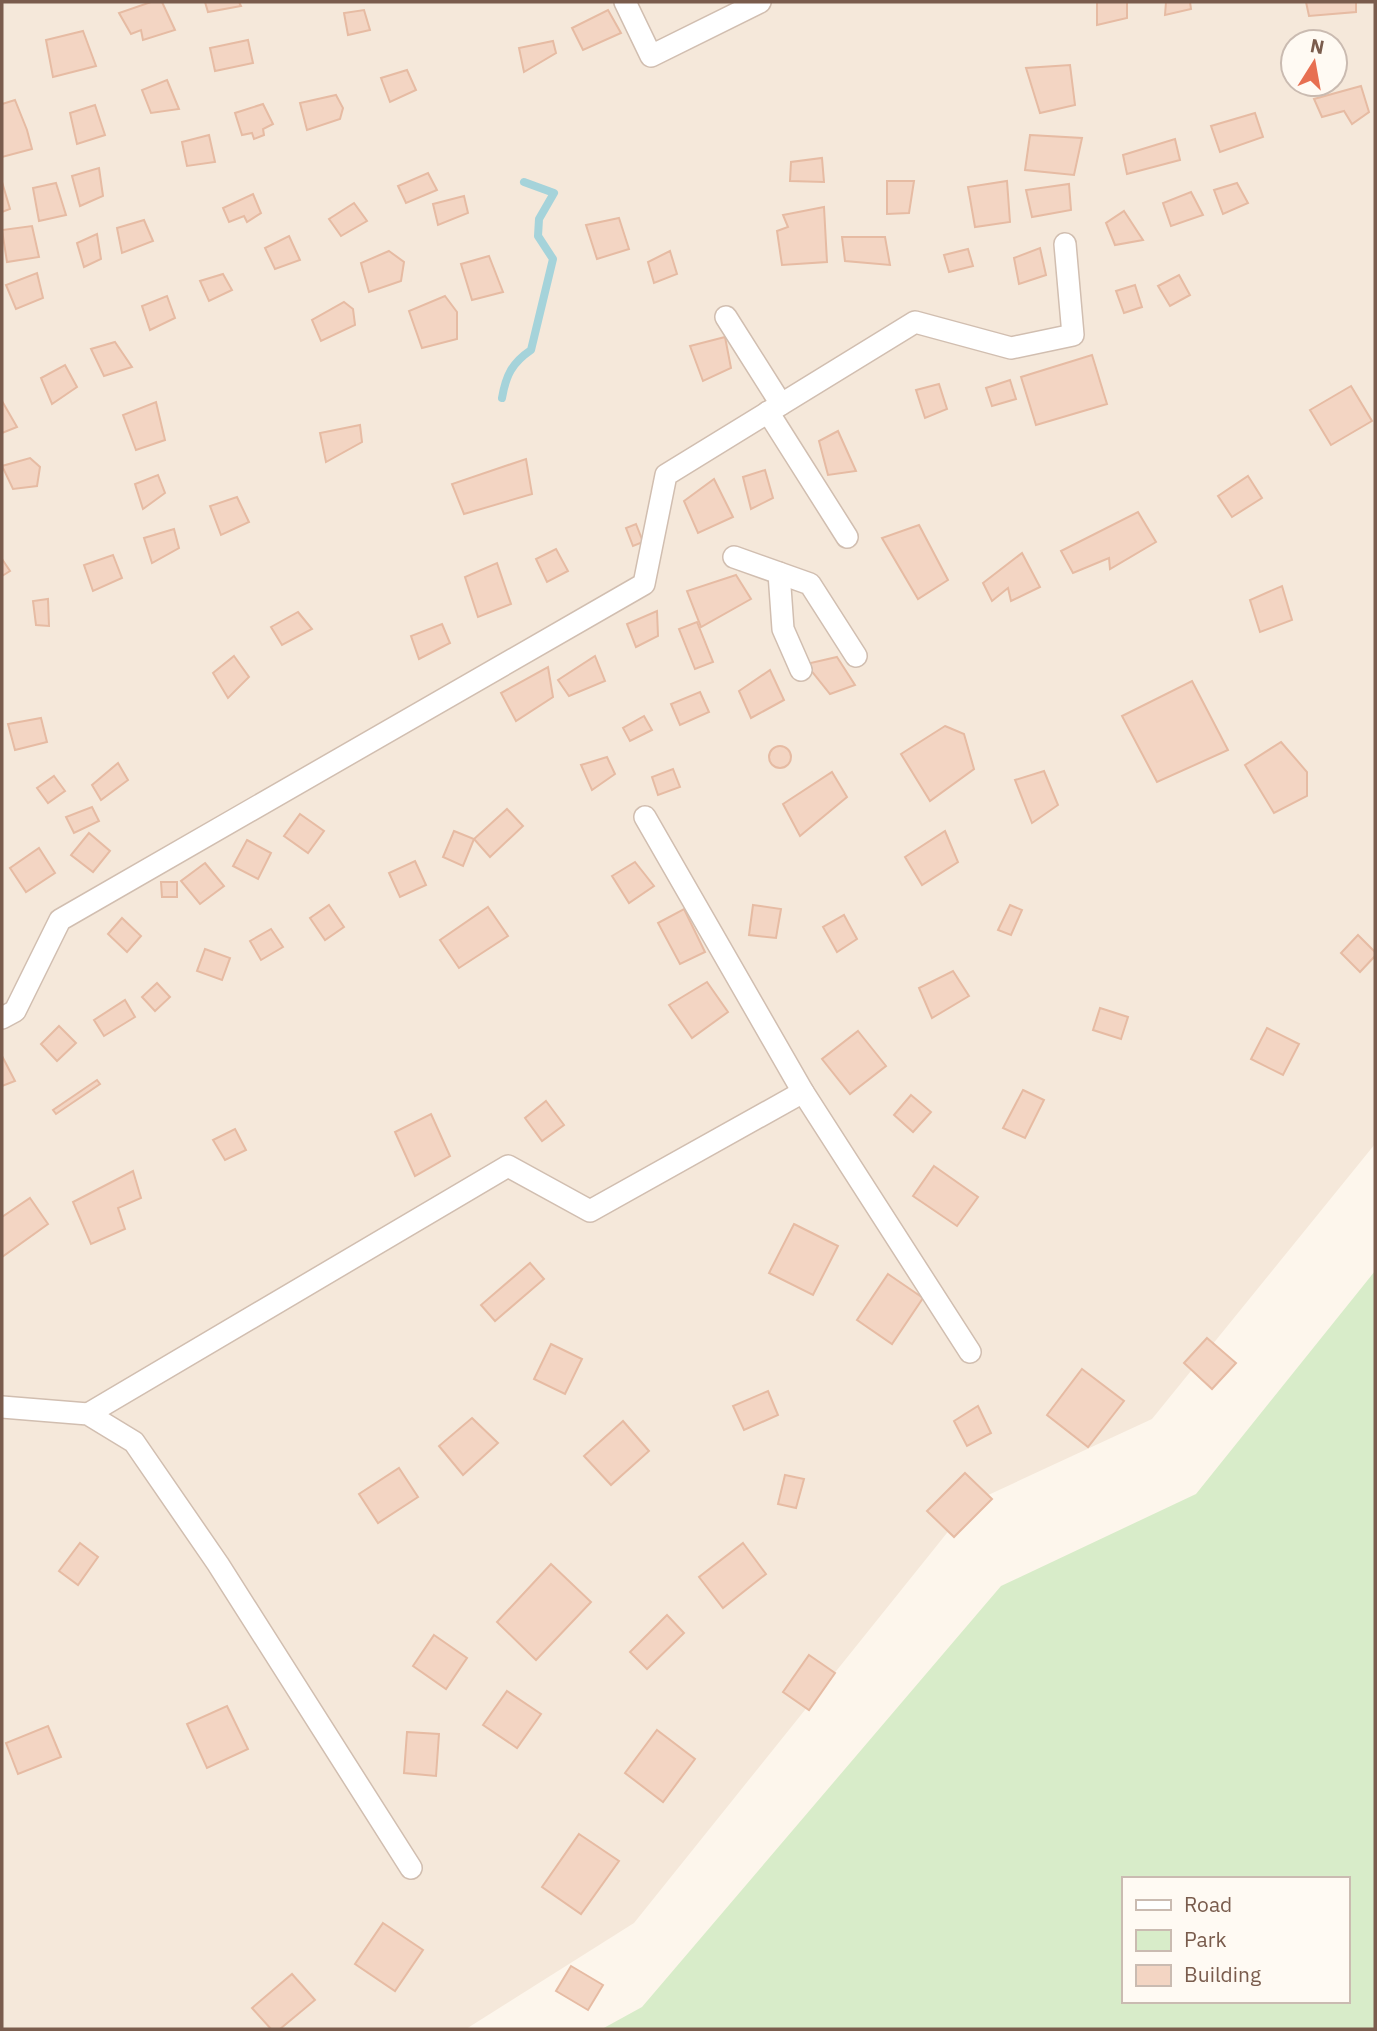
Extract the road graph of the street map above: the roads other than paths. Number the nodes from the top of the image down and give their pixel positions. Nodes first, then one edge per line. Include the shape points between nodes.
1 (625, 2) edge
2 (760, 2) edge
3 (1065, 244) dead end
4 (726, 317) dead end
5 (775, 408) junction
6 (847, 537) dead end
7 (734, 557) dead end
8 (779, 573) junction
9 (856, 656) dead end
10 (801, 670) dead end
11 (645, 817) dead end
12 (2, 1018) edge
13 (803, 1091) junction
14 (970, 1352) dead end
15 (2, 1407) edge
16 (88, 1414) junction
17 (411, 1868) dead end

1 - 2 street via 651,56
3 - 5 street via 1073,335 1012,348 915,322
4 - 5 street
5 - 6 street
5 - 12 street via 666,475 644,584 60,920 15,1011
7 - 8 street
8 - 9 street via 810,584
8 - 10 street via 783,629
11 - 13 street
13 - 14 street
13 - 16 street via 590,1211 508,1166
15 - 16 street
16 - 17 street via 134,1442 218,1564

